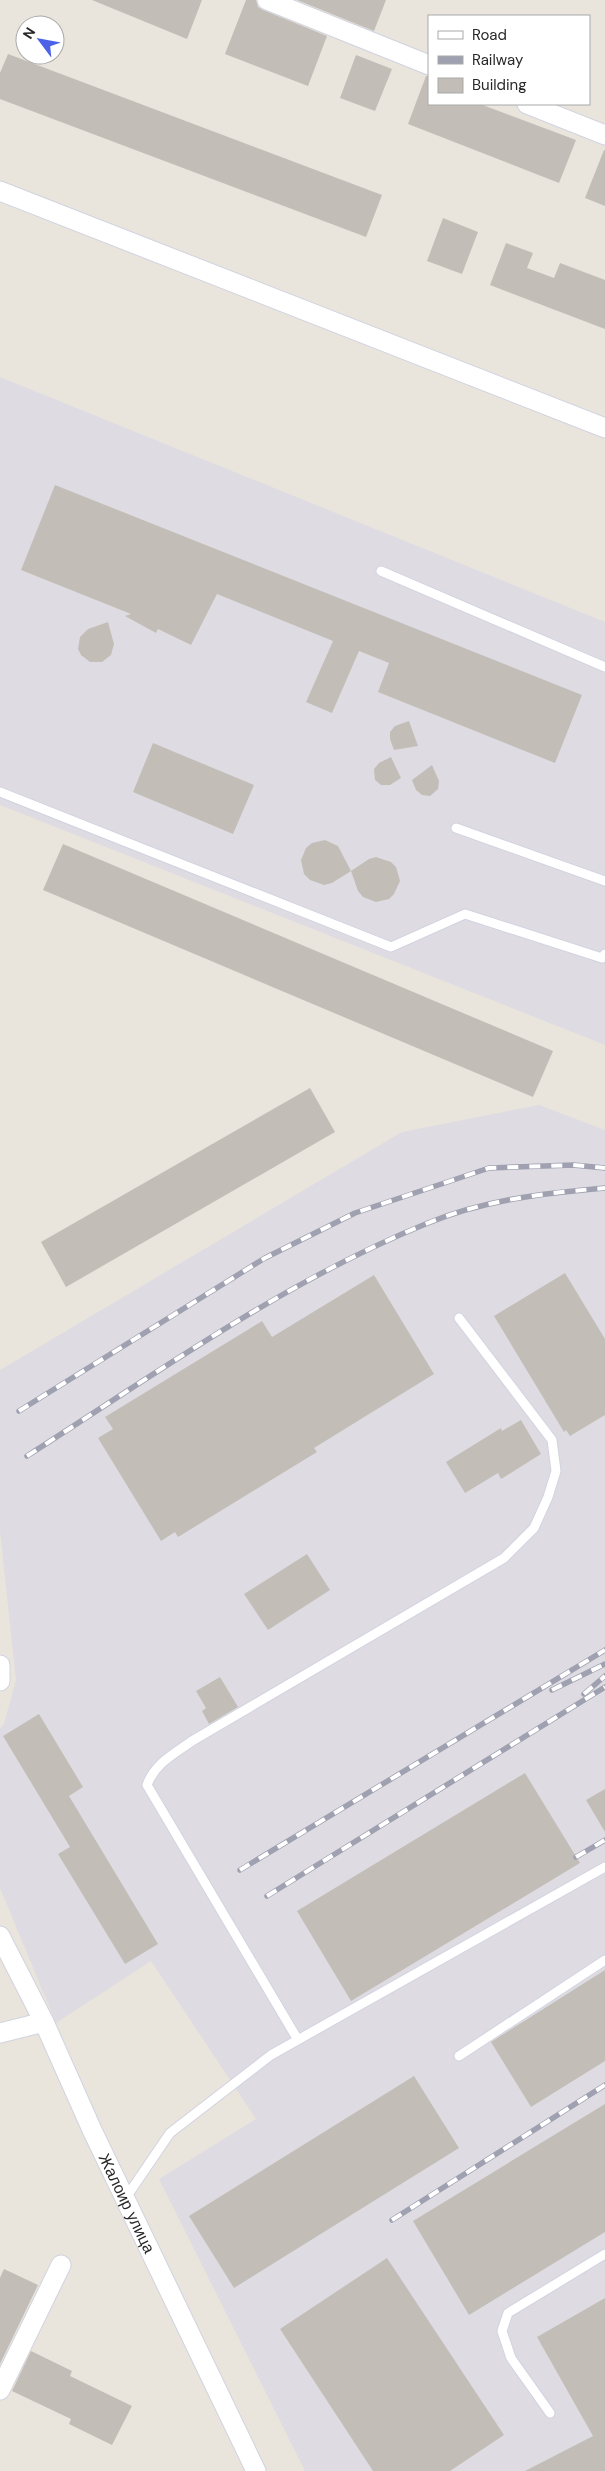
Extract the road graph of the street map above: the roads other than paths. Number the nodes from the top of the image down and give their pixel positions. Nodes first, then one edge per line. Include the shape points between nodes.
1 (267, 0) edge
2 (428, 65) edge
3 (530, 105) edge
4 (605, 135) edge
5 (0, 191) edge
6 (605, 428) edge
7 (381, 571) dead end
8 (605, 667) edge
9 (0, 792) edge
10 (456, 828) dead end
11 (605, 881) edge
12 (605, 954) edge
13 (459, 1318) dead end
14 (0, 1665) edge
15 (0, 1681) edge
16 (605, 1867) edge
17 (0, 1936) edge
18 (605, 1960) edge
19 (44, 2022) junction
20 (0, 2033) edge
21 (298, 2040) junction
22 (458, 2056) dead end
23 (125, 2200) junction
24 (605, 2254) edge
25 (61, 2265) dead end
26 (0, 2390) edge
27 (550, 2413) dead end
28 (256, 2471) edge

1 - 2 street
3 - 4 street
5 - 6 street
7 - 8 lane
9 - 12 lane via 391,947 465,914 602,958
10 - 11 lane
13 - 21 lane via 552,1440 556,1471 534,1528 504,1558 192,1740 152,1772 147,1785
14 - 15 street
16 - 21 lane
17 - 19 street, Жалоир улица
18 - 22 lane
19 - 20 street
19 - 23 street, Жалоир улица
21 - 23 lane via 271,2055 170,2133
23 - 28 street, Жалоир улица
24 - 27 lane via 508,2313 502,2331 511,2358
25 - 26 street

